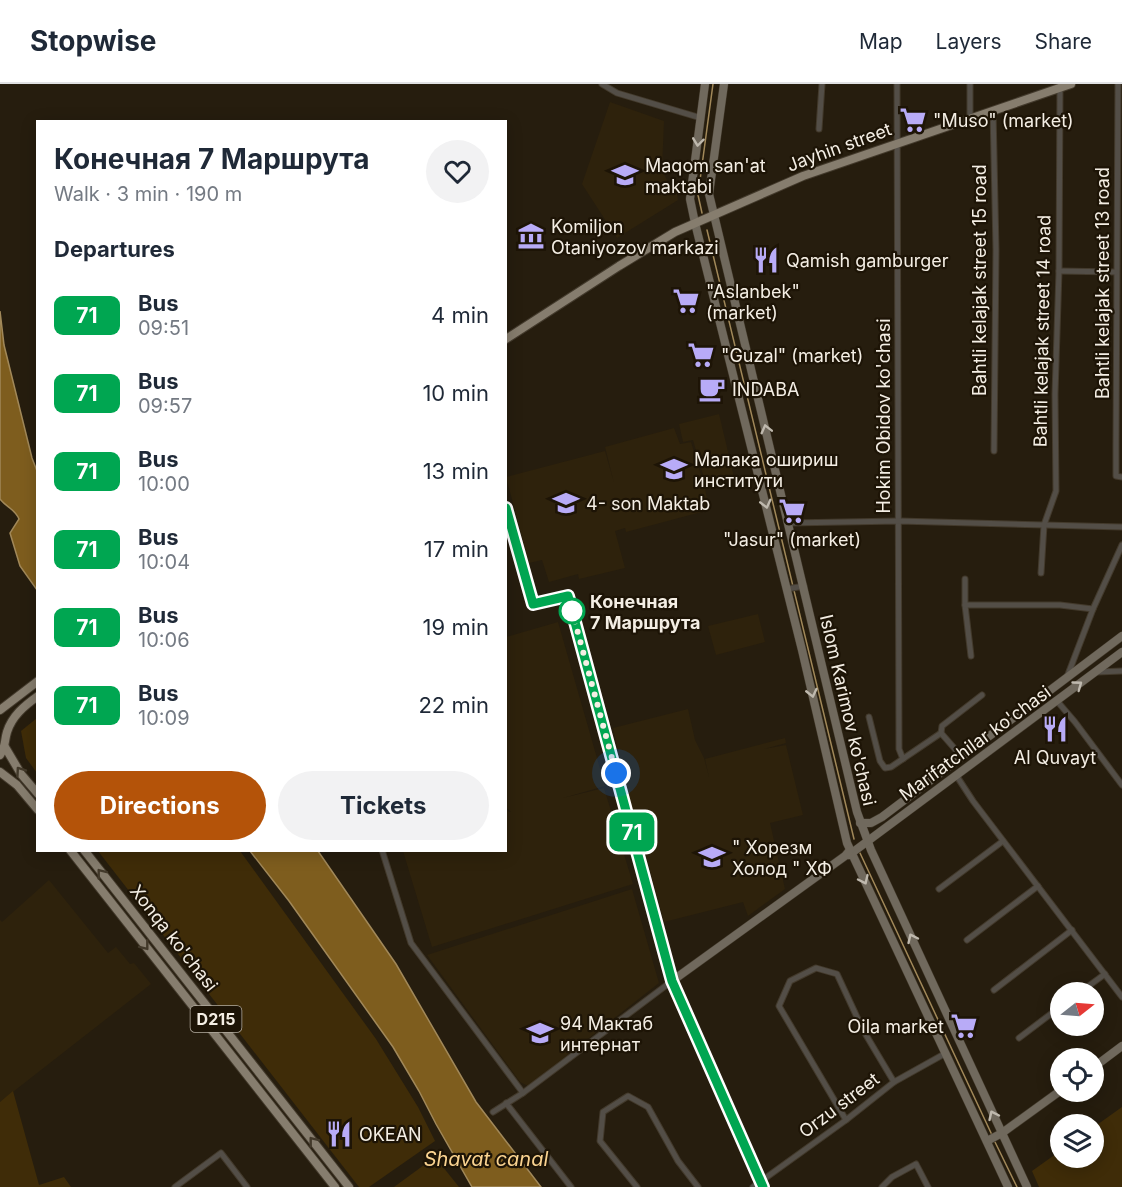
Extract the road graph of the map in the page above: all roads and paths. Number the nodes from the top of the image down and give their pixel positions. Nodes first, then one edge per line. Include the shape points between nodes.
1 (602, 84) edge
2 (705, 84) edge
3 (724, 84) edge
4 (822, 84) edge
5 (897, 84) edge
6 (970, 84) edge
7 (1071, 84) edge
8 (1118, 84) edge
9 (1060, 88) junction
10 (993, 110) junction
11 (701, 118) junction
12 (970, 118) junction
13 (819, 129) dead end
14 (898, 143) junction
15 (714, 214) junction
16 (695, 223) junction
17 (1059, 271) junction
18 (1116, 272) junction
19 (507, 338) edge
20 (994, 451) dead end
21 (1122, 477) edge
22 (507, 512) edge
23 (898, 521) junction
24 (789, 523) junction
25 (1044, 525) junction
26 (1122, 527) edge
27 (1122, 545) edge
28 (1041, 573) dead end
29 (965, 579) dead end
30 (804, 586) junction
31 (787, 590) junction
32 (965, 605) junction
33 (1093, 609) junction
34 (1122, 636) edge
35 (1122, 652) edge
36 (971, 656) dead end
37 (1122, 671) edge
38 (1096, 672) junction
39 (1066, 679) junction
40 (36, 683) edge
41 (982, 694) dead end
42 (36, 698) edge
43 (1057, 700) junction
44 (0, 710) edge
45 (869, 717) dead end
46 (1, 723) edge
47 (940, 733) junction
48 (6, 735) junction
49 (2, 751) edge
50 (962, 757) junction
51 (903, 759) junction
52 (0, 771) edge
53 (956, 774) junction
54 (1122, 785) edge
55 (36, 792) edge
56 (36, 808) edge
57 (860, 823) junction
58 (1003, 841) junction
59 (867, 842) junction
60 (72, 852) edge
61 (86, 852) edge
62 (383, 852) edge
63 (849, 854) junction
64 (1038, 886) junction
65 (939, 889) dead end
66 (1072, 930) junction
67 (966, 940) dead end
68 (1105, 974) junction
69 (672, 981) junction
70 (1094, 982) edge
71 (994, 990) dead end
72 (1122, 997) edge
73 (1050, 1015) edge
74 (1019, 1038) dead end
75 (1122, 1046) edge
76 (946, 1053) junction
77 (1104, 1060) edge
78 (894, 1082) junction
79 (523, 1093) junction
80 (1050, 1098) edge
81 (507, 1103) junction
82 (493, 1112) dead end
83 (846, 1120) junction
84 (1002, 1133) junction
85 (987, 1141) junction
86 (761, 1184) edge
87 (175, 1187) edge
88 (247, 1187) edge
89 (335, 1187) edge
90 (349, 1187) edge
91 (571, 1187) edge
92 (637, 1187) edge
93 (698, 1187) edge
94 (753, 1187) edge
95 (882, 1187) edge
96 (928, 1187) edge
97 (1008, 1187) edge
98 (1028, 1187) edge

1 - 11 street via 617,93
2 - 11 main road, Islom Karimov ko'chasi
3 - 15 main road, Islom Karimov ko'chasi via 710,194
4 - 13 street
5 - 14 street, Hokim Obidov ko'chasi
6 - 12 street
7 - 9 main road, Jayhin street
8 - 18 street, Bahtli kelajak street 13 road
9 - 10 main road, Jayhin street
9 - 17 street, Bahtli kelajak street 14 road
10 - 12 main road, Jayhin street
10 - 20 street, Bahtli kelajak street 15 road
11 -> 16 main road, Islom Karimov ko'chasi via 690,199
12 - 14 main road, Jayhin street
14 - 15 main road, Jayhin street via 803,176
14 - 23 street, Hokim Obidov ko'chasi
15 - 16 main road, Jayhin street
24 -> 15 main road, Islom Karimov ko'chasi
16 - 19 main road, Jayhin street via 637,255
16 -> 31 main road, Islom Karimov ko'chasi
17 - 18 street
17 - 25 street, Bahtli kelajak street 14 road via 1056,491
18 - 21 street, Bahtli kelajak street 13 road via 1116,476
22 - 69 street via 533,604 568,596
23 - 24 street
23 - 25 street
23 - 51 street, Hokim Obidov ko'chasi via 899,749
24 - 30 main road, Islom Karimov ko'chasi
25 - 26 street
25 - 28 street, Bahtli kelajak street 14 road
27 - 33 street
29 - 32 street
30 - 31 street
30 - 57 main road, Islom Karimov ko'chasi
31 -> 63 main road, Islom Karimov ko'chasi
32 - 33 street
32 - 36 street
33 - 39 street
34 - 39 main road, Marifatchilar ko'chasi
35 - 38 main road, Marifatchilar ko'chasi
37 - 38 street
43 -> 38 main road, Marifatchilar ko'chasi
39 - 50 main road, Marifatchilar ko'chasi
40 - 44 main road
41 - 47 street via 942,726
42 - 48 main road via 21,709
43 - 53 main road, Marifatchilar ko'chasi
43 - 54 street
45 - 51 street via 885,768
46 - 48 main road
47 - 50 street
47 - 51 street
48 - 49 main road
55 -> 49 main road
50 - 57 main road, Marifatchilar ko'chasi via 882,817
52 - 56 main road
53 - 58 street
53 - 59 main road, Marifatchilar ko'chasi
57 - 59 main road, Islom Karimov ko'chasi
58 - 64 street
58 - 65 street
59 - 63 main road, Marifatchilar ko'chasi
84 -> 59 main road, Islom Karimov ko'chasi
60 -> 89 main road, Xonqa ko'chasi / D215
90 -> 61 main road, Xonqa ko'chasi / D215
62 - 79 street via 411,943
63 - 69 main road, Marifatchilar ko'chasi
63 -> 76 main road, Islom Karimov ko'chasi
64 - 66 street
64 - 67 street
66 - 68 street
66 - 71 street
68 - 70 street
68 - 72 street
69 - 79 street, Marifatchilar ko'chasi
69 - 86 main road
73 - 74 street
75 - 77 main road
76 - 78 street, Orzu street
76 - 85 main road, Islom Karimov ko'chasi
78 - 83 street, Orzu street
78 - 83 street via 863,1030 837,974 816,968 790,981 779,1006
79 - 81 street, Marifatchilar ko'chasi
80 - 84 main road
81 - 82 street, Marifatchilar ko'chasi
81 - 91 street
83 - 86 street, Orzu street
84 - 85 main road
84 - 98 main road, Islom Karimov ko'chasi
85 - 97 main road, Islom Karimov ko'chasi
86 - 94 street, Orzu street
87 - 88 street via 221,1154
92 - 93 street via 600,1141 603,1112 628,1096 648,1107 678,1161
95 - 96 street via 916,1164

